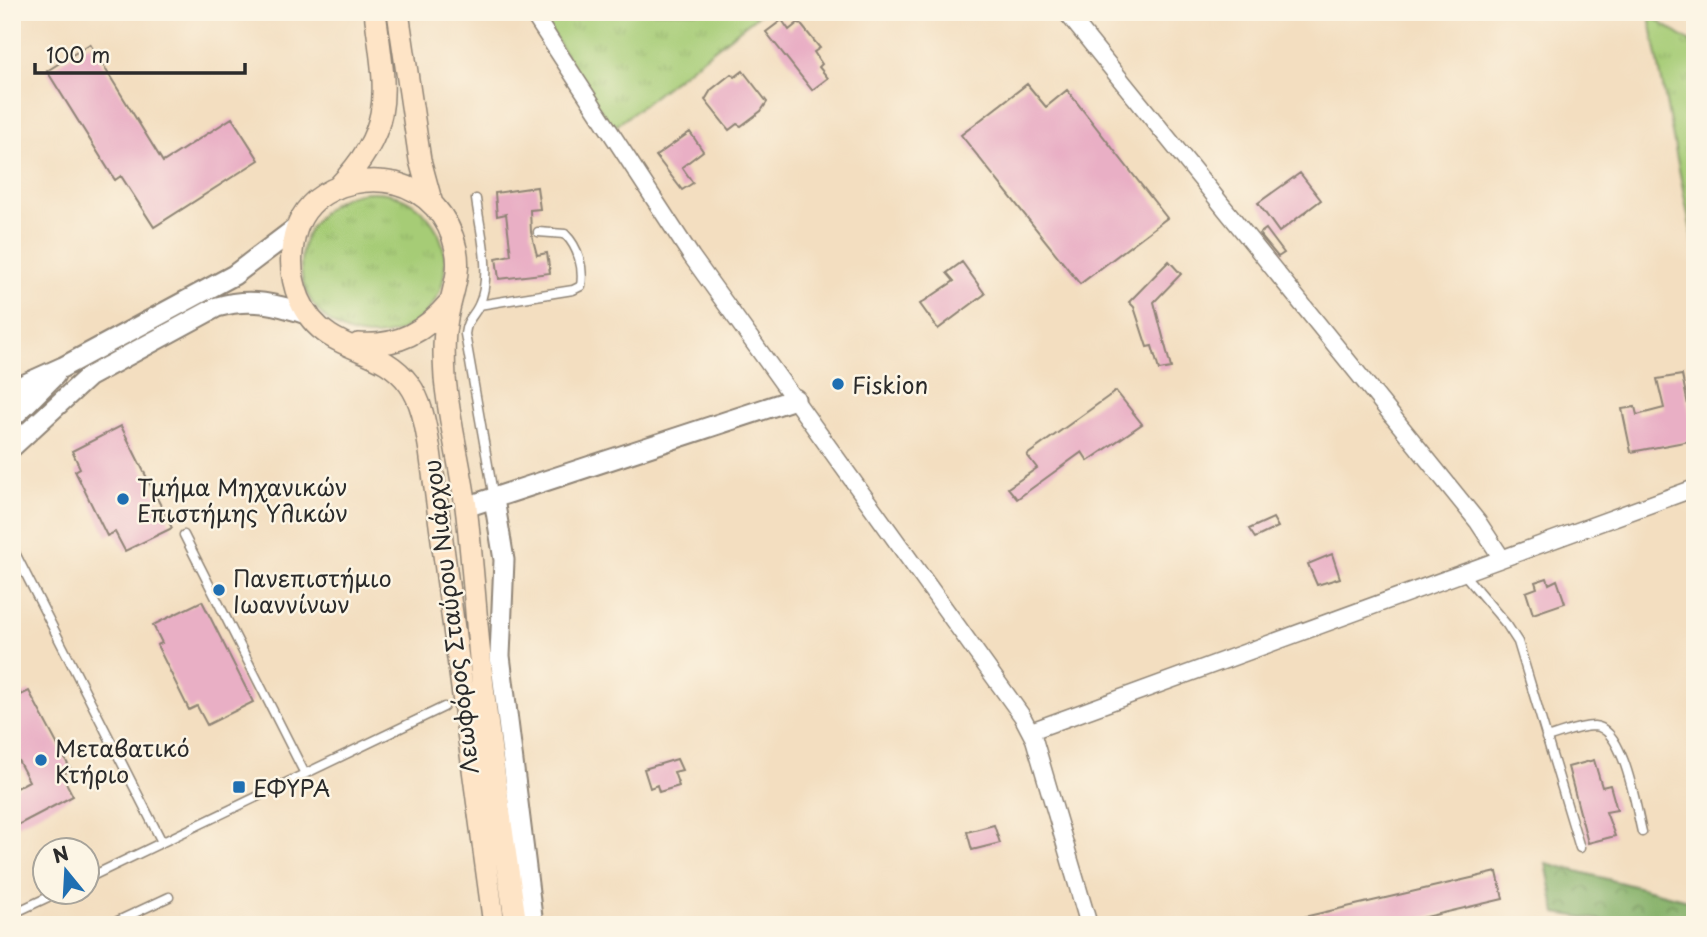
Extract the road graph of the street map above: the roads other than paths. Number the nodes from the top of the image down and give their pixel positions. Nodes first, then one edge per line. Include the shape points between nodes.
1 (375, 12) edge
2 (532, 12) edge
3 (1066, 12) edge
4 (403, 14) edge
5 (337, 188) junction
6 (476, 199) dead end
7 (432, 204) junction
8 (296, 228) junction
9 (538, 232) dead end
10 (450, 302) junction
11 (479, 305) junction
12 (309, 315) junction
13 (346, 343) junction
14 (63, 367) junction
15 (12, 390) edge
16 (795, 399) junction
17 (12, 418) edge
18 (12, 447) edge
19 (1695, 488) edge
20 (494, 499) junction
21 (466, 507) junction
22 (184, 535) dead end
23 (12, 547) edge
24 (1501, 557) junction
25 (1461, 571) junction
26 (444, 707) dead end
27 (1031, 731) junction
28 (1546, 738) junction
29 (303, 772) junction
30 (1642, 832) dead end
31 (162, 842) junction
32 (1580, 848) dead end
33 (102, 871) edge
34 (169, 897) dead end
35 (32, 904) edge
36 (12, 914) edge
37 (109, 925) edge
38 (494, 925) edge
39 (516, 925) edge
40 (533, 925) edge
41 (1089, 925) edge

1 - 5 main road, Λεωφόρος Σταύρου Νιάρχου via 385,93 382,120 361,160
2 - 16 street via 651,198
3 - 24 street via 1478,522
4 - 7 main road, Λεωφόρος Σταύρου Νιάρχου via 420,160
5 - 7 main road, Λεωφόρος Σταύρου Νιάρχου via 367,181 395,183
5 - 8 main road, Λεωφόρος Σταύρου Νιάρχου via 312,204
6 - 11 lane via 485,275
7 - 10 main road, Λεωφόρος Σταύρου Νιάρχου via 446,222 456,251 457,273
8 - 12 main road, Λεωφόρος Σταύρου Νιάρχου via 293,283
8 - 14 street via 234,275
9 - 11 lane via 565,234 575,245 581,286
10 - 13 main road via 436,318 406,338 389,344
10 - 21 main road, Λεωφόρος Σταύρου Νιάρχου via 445,377
11 - 20 lane via 467,319 465,334
12 - 13 main road, Λεωφόρος Σταύρου Νιάρχου via 329,335
12 - 18 street via 259,301 217,307 88,377
13 - 38 main road, Λεωφόρος Σταύρου Νιάρχου via 386,361 404,379 414,392 425,426
14 - 15 street
14 - 17 street
16 - 20 street
16 - 27 street
19 - 24 street
20 - 21 street
20 - 40 street via 504,560 500,656
21 - 39 main road, Λεωφόρος Σταύρου Νιάρχου via 482,680
22 - 29 lane
23 - 31 lane
24 - 25 street
25 - 27 street
25 - 28 lane via 1513,632
26 - 29 lane
27 - 41 street
28 - 30 lane via 1587,727 1606,730 1618,744
28 - 32 lane
29 - 31 lane
31 - 33 lane
34 - 37 lane
35 - 36 lane

